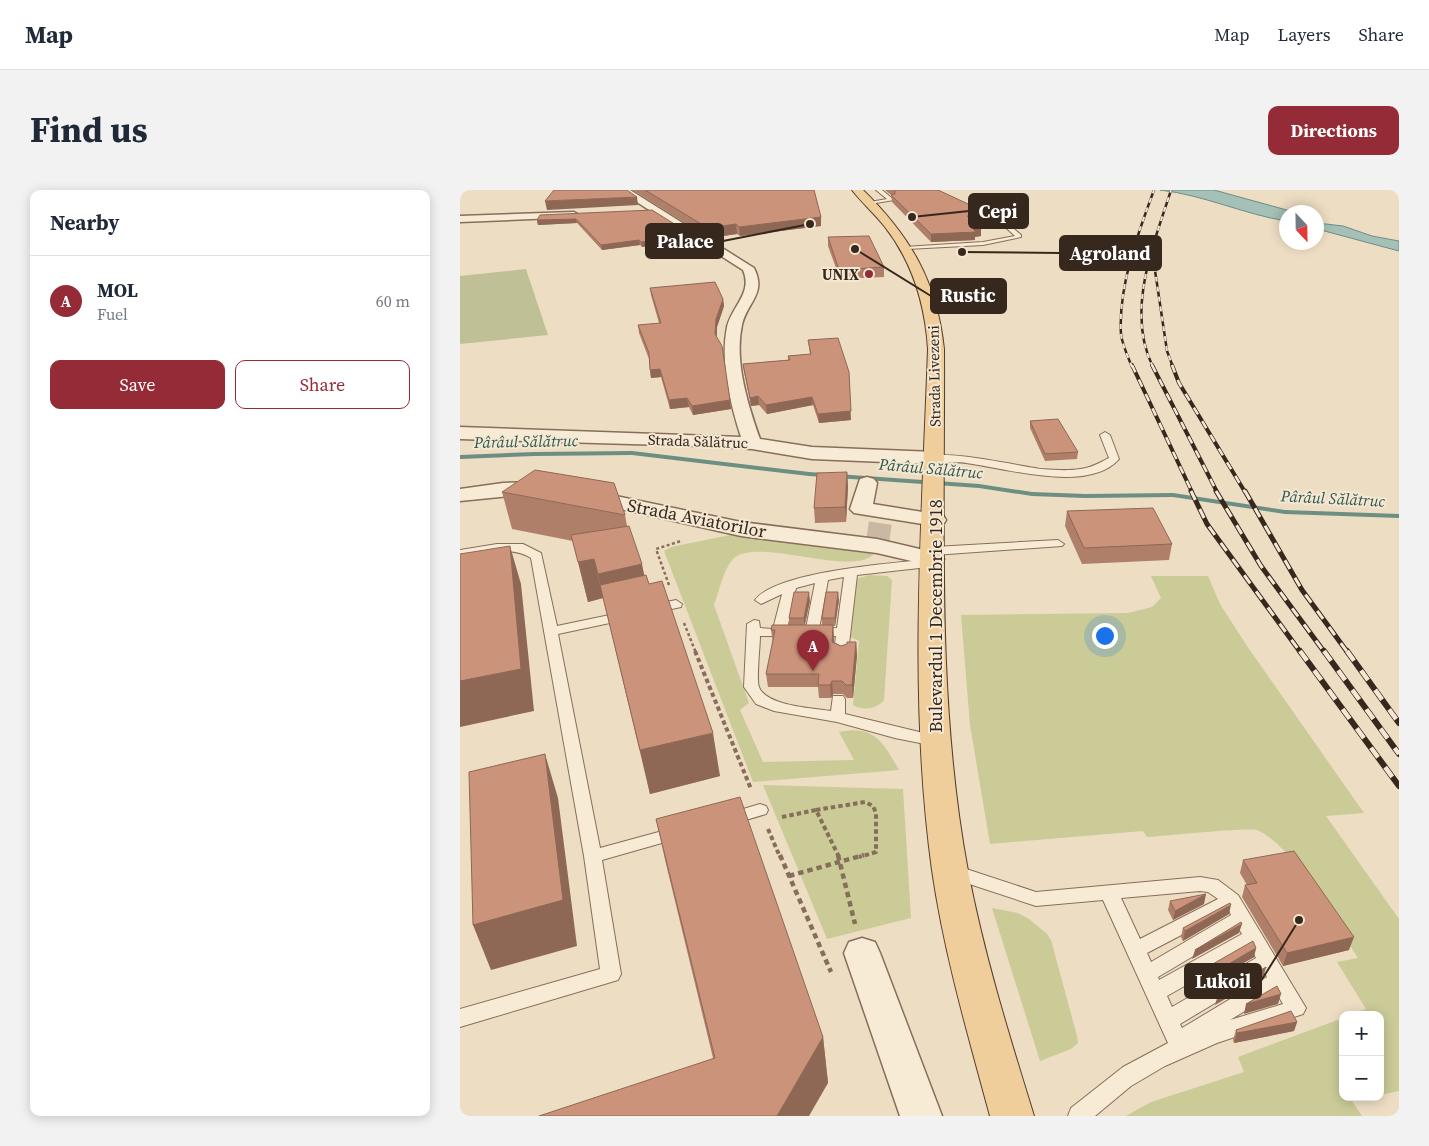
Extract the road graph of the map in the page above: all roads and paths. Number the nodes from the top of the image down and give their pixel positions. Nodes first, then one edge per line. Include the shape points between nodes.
1 (623, 190) edge
2 (857, 190) edge
3 (891, 191) dead end
4 (878, 195) edge
5 (981, 202) dead end
6 (655, 210) junction
7 (633, 212) edge
8 (588, 215) edge
9 (460, 219) edge
10 (907, 247) junction
11 (460, 433) edge
12 (1105, 435) dead end
13 (752, 443) junction
14 (935, 462) junction
15 (867, 483) dead end
16 (460, 495) edge
17 (936, 514) junction
18 (1058, 544) dead end
19 (460, 554) edge
20 (933, 558) junction
21 (851, 572) junction
22 (822, 579) junction
23 (790, 587) junction
24 (761, 600) dead end
25 (676, 604) dead end
26 (552, 631) junction
27 (779, 632) junction
28 (812, 632) junction
29 (844, 632) junction
30 (841, 653) edge
31 (838, 699) dead end
32 (838, 717) junction
33 (935, 741) junction
34 (816, 810) junction
35 (767, 815) joint
36 (714, 823) edge
37 (695, 828) edge
38 (593, 856) junction
39 (841, 861) junction
40 (950, 871) junction
41 (789, 876) dead end
42 (1109, 893) junction
43 (1232, 900) junction
44 (1242, 917) junction
45 (1254, 937) junction
46 (1136, 950) junction
47 (862, 954) joint
48 (1268, 960) junction
49 (1147, 974) junction
50 (1279, 980) junction
51 (1156, 992) junction
52 (460, 1018) edge
53 (1169, 1020) junction
54 (1180, 1044) junction
55 (921, 1116) edge
56 (1012, 1116) edge
57 (1079, 1116) edge

1 - 6 street
2 - 4 main road, Strada Livezeni
3 - 4 lane
4 - 10 main road, Strada Livezeni
5 - 10 lane via 1019,236 1014,240 997,242
6 - 7 street
6 - 13 street via 748,268 753,276 754,288 736,324 735,348 741,411
8 - 9 street
10 - 14 main road, Strada Livezeni via 926,289 935,330
11 - 13 street, Strada Sălătruc
12 - 14 lane via 1114,459 1105,466 1078,473 1040,472 968,460
13 - 14 street, Strada Sălătruc via 812,453
14 - 17 main road, Bulevardul 1 Decembrie 1918
15 - 17 street via 861,510
16 - 20 street, Strada Aviatorilor via 503,489 554,489 741,529 877,546
17 - 20 main road, Bulevardul 1 Decembrie 1918
18 - 20 lane
19 - 26 lane via 523,548 537,556
20 - 21 lane
20 - 33 main road, Bulevardul 1 Decembrie 1918
21 - 22 lane
21 - 29 lane
22 - 23 lane
22 - 28 lane
23 - 24 lane
23 - 27 lane
25 - 26 lane
26 - 38 lane
27 - 28 lane
27 - 32 lane via 754,628 751,687 762,701 774,706
28 - 29 lane
29 - 30 lane
31 - 32 lane
32 - 33 lane
33 - 40 main road, Bulevardul 1 Decembrie 1918
34 - 35 path
34 - 39 path
34 - 39 path via 864,802 874,806 876,852
35 - 36 lane
37 - 38 lane
38 - 52 lane via 611,974
39 - 41 path
39 - 47 path
40 - 42 lane via 1036,899
40 - 56 main road, Bulevardul 1 Decembrie 1918 via 973,981
42 - 43 lane via 1200,884 1212,885
42 - 46 lane
43 - 44 lane
43 - 46 lane
44 - 45 lane
44 - 49 lane
45 - 48 lane
45 - 51 lane
46 - 49 lane
47 - 55 street
48 - 50 lane
48 - 53 lane
49 - 51 lane
50 - 54 lane
50 - 54 lane via 1296,1008
51 - 53 lane
53 - 54 lane
54 - 57 lane via 1105,1092

